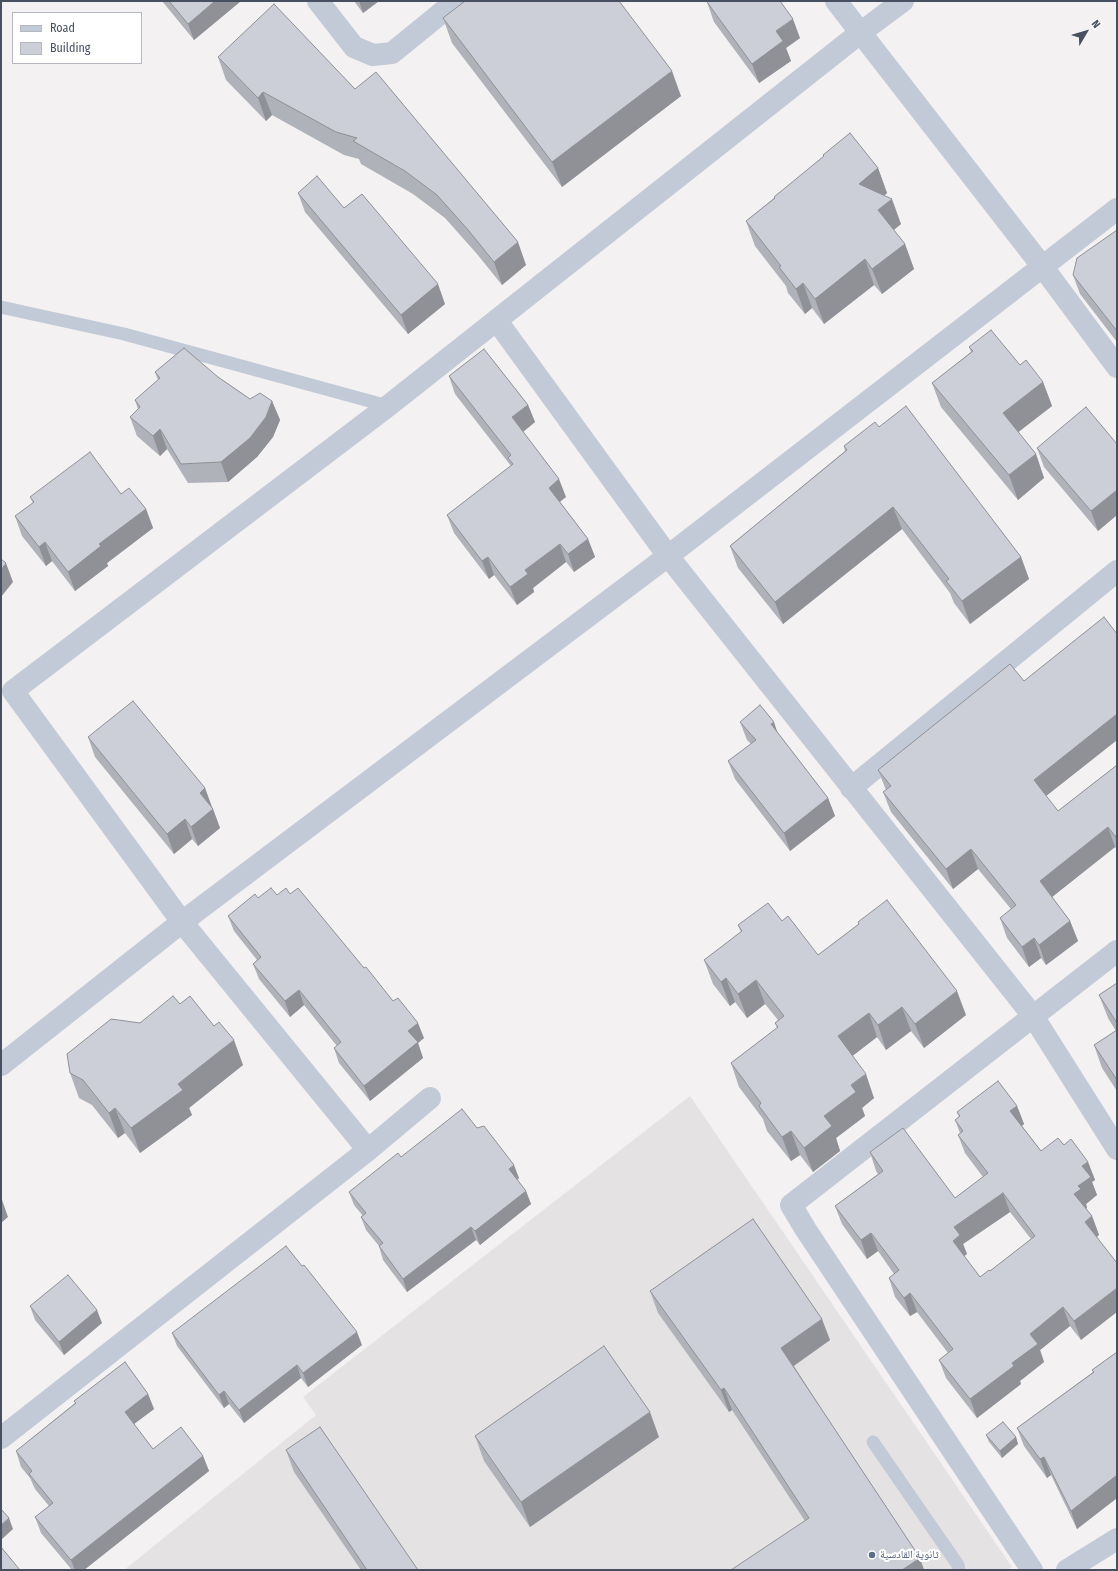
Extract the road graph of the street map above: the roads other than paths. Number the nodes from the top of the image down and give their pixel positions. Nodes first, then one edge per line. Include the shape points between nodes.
1 (318, 1) edge
2 (456, 1) edge
3 (836, 1) edge
4 (903, 1) edge
5 (860, 33) junction
6 (1117, 209) edge
7 (1042, 266) junction
8 (1, 307) edge
9 (497, 321) junction
10 (1117, 367) edge
11 (388, 406) junction
12 (668, 556) junction
13 (1117, 571) edge
14 (7, 691) edge
15 (851, 788) junction
16 (182, 922) junction
17 (1117, 951) edge
18 (1032, 1016) junction
19 (1, 1066) edge
20 (430, 1098) dead end
21 (1117, 1149) edge
22 (368, 1150) junction
23 (1, 1438) edge
24 (873, 1442) dead end
25 (1117, 1539) edge
26 (959, 1570) edge
27 (1032, 1570) edge
28 (1067, 1570) edge

1 - 2 street via 354,47 373,55 392,53
3 - 5 street
4 - 5 street
5 - 7 street
5 - 9 street
6 - 7 street
7 - 10 street
7 - 12 street
8 - 11 lane via 124,334
9 - 11 street
9 - 12 street
11 - 14 street
12 - 15 street
12 - 16 street
13 - 15 street
14 - 16 street
15 - 18 street
16 - 19 street
16 - 22 street
17 - 18 street
18 - 21 street
18 - 27 street via 791,1204
20 - 22 street
22 - 23 street
24 - 26 lane via 958,1564
25 - 28 street

